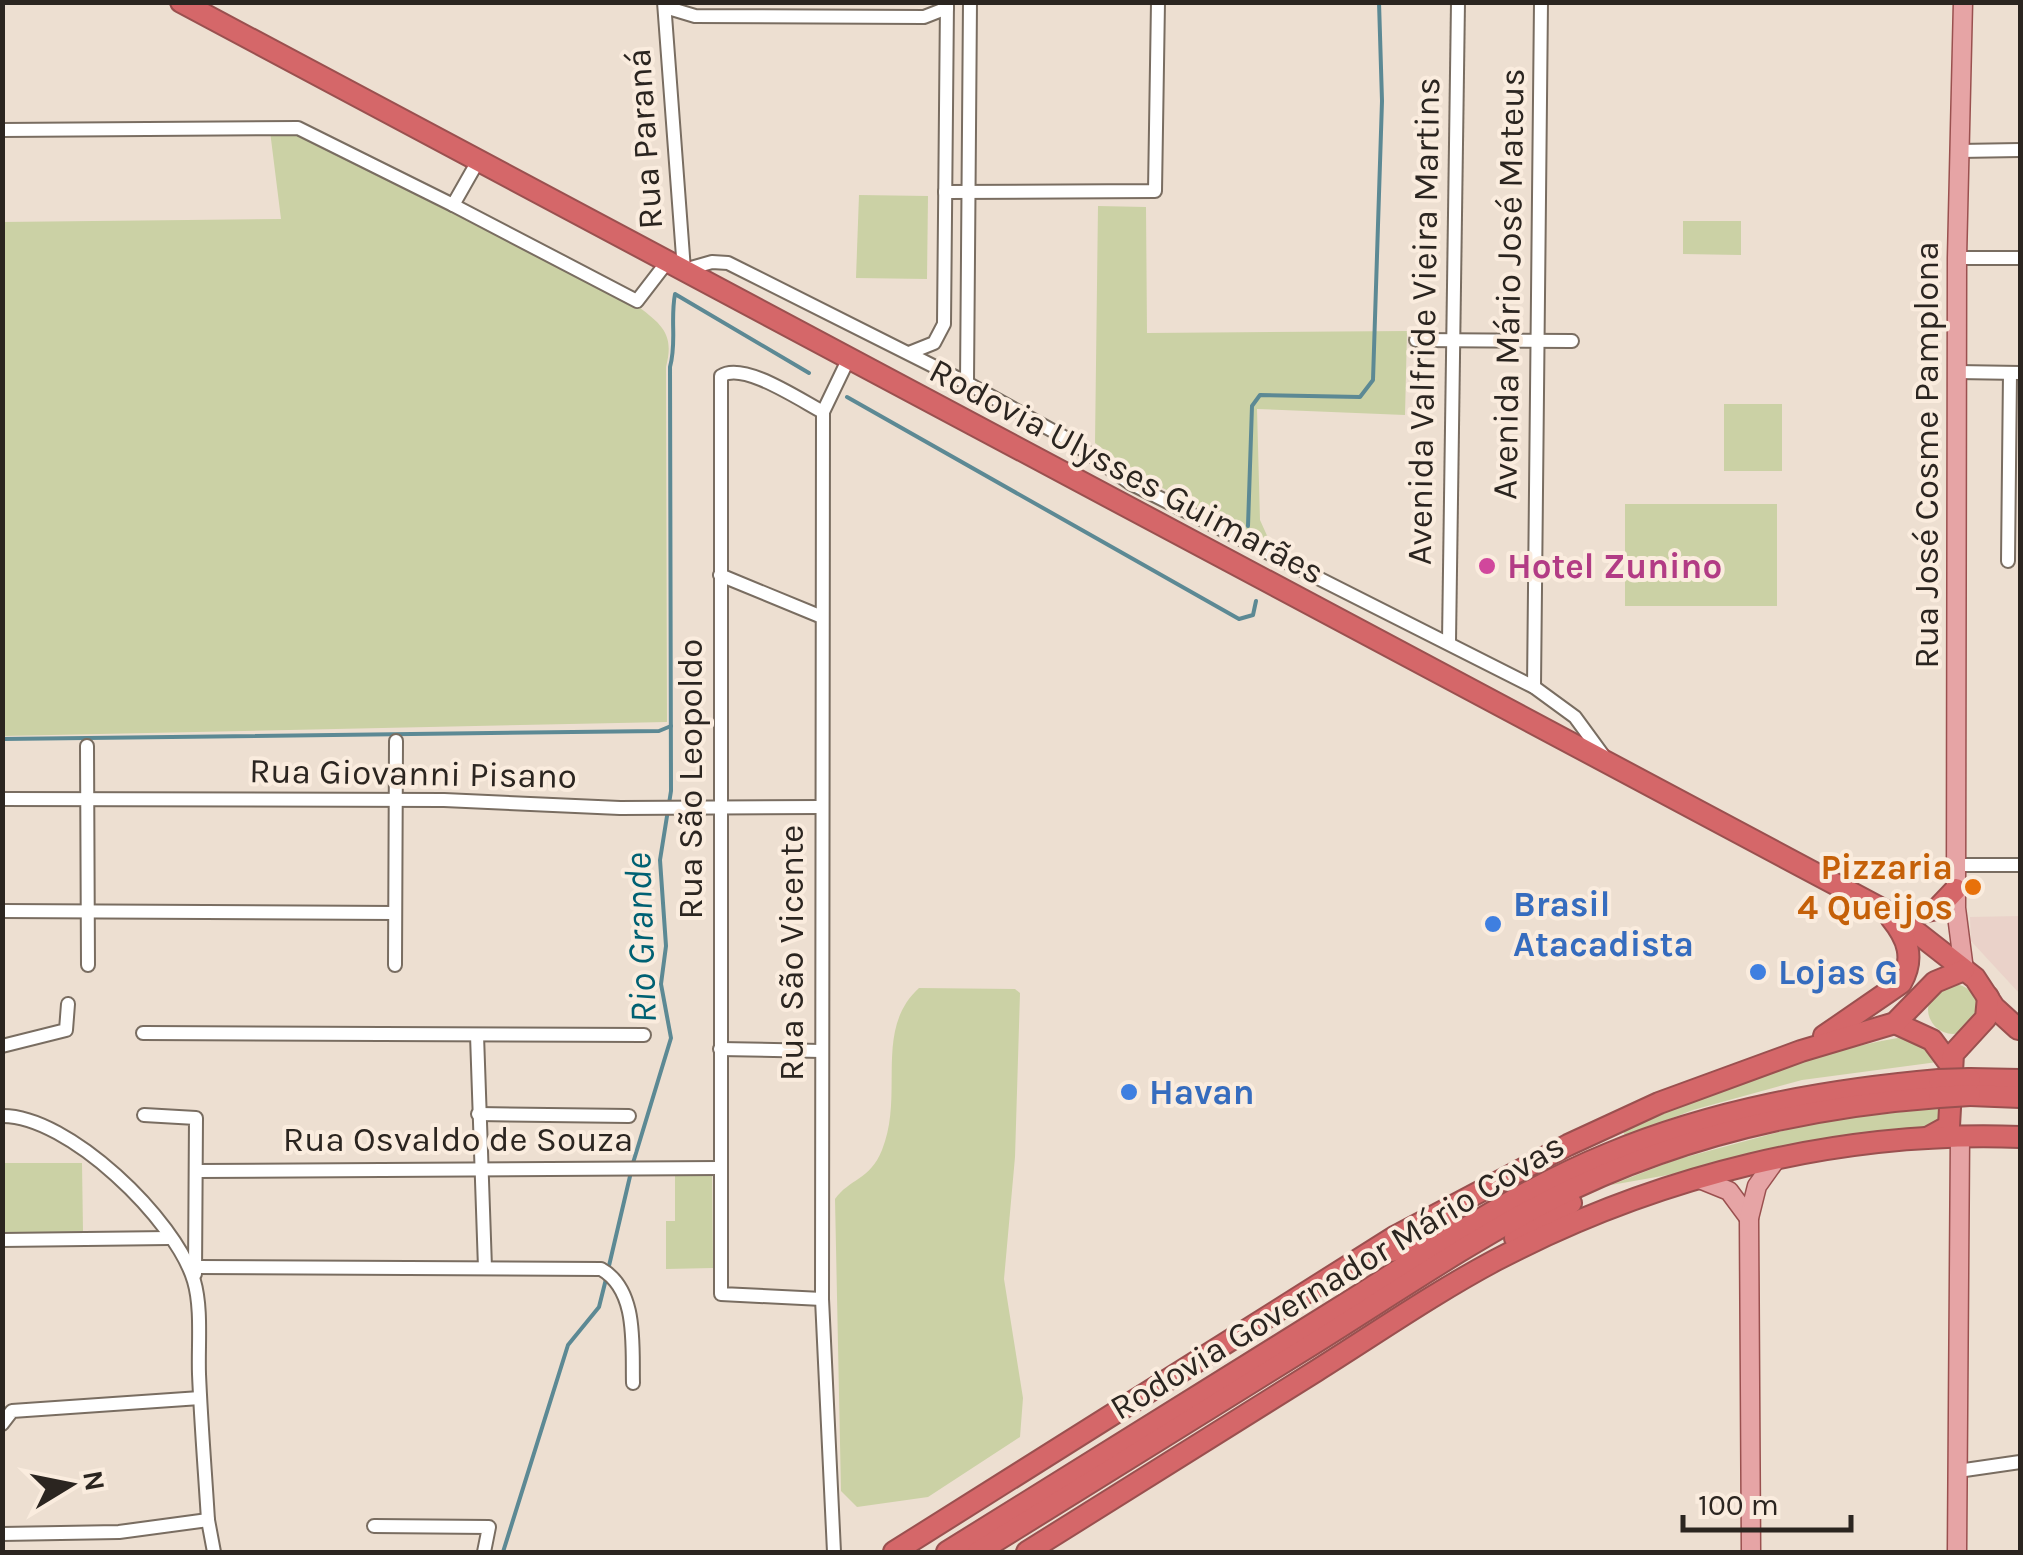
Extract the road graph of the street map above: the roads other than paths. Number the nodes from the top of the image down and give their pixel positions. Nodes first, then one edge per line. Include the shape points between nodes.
1 (180, 2) edge
2 (682, 2) edge
3 (1158, 2) edge
4 (1458, 2) edge
5 (1541, 2) edge
6 (1962, 2) edge
7 (666, 4) edge
8 (943, 4) edge
9 (970, 6) edge
10 (818, 10) edge
11 (2, 130) edge
12 (2020, 150) edge
13 (1959, 151) junction
14 (478, 161) junction
15 (945, 192) junction
16 (969, 192) junction
17 (453, 205) junction
18 (1957, 258) junction
19 (2020, 258) edge
20 (676, 266) junction
21 (1416, 340) dead end
22 (1453, 340) junction
23 (1538, 341) junction
24 (1572, 342) dead end
25 (909, 353) junction
26 (848, 360) junction
27 (1957, 372) junction
28 (2016, 373) edge
29 (967, 383) junction
30 (822, 412) junction
31 (2008, 561) dead end
32 (720, 575) junction
33 (822, 617) junction
34 (1449, 641) junction
35 (1534, 687) junction
36 (396, 740) dead end
37 (87, 746) dead end
38 (1610, 766) junction
39 (2, 799) edge
40 (87, 799) junction
41 (396, 800) junction
42 (822, 807) junction
43 (720, 809) junction
44 (1956, 865) junction
45 (2020, 865) edge
46 (1956, 898) junction
47 (2, 911) edge
48 (87, 912) junction
49 (396, 913) junction
50 (1892, 915) junction
51 (1940, 950) junction
52 (395, 965) dead end
53 (88, 966) dead end
54 (1964, 970) junction
55 (1927, 988) junction
56 (1988, 997) junction
57 (68, 1004) dead end
58 (1895, 1023) junction
59 (2019, 1029) edge
60 (144, 1032) dead end
61 (477, 1034) junction
62 (644, 1035) dead end
63 (2, 1046) edge
64 (720, 1049) junction
65 (1801, 1050) junction
66 (821, 1051) junction
67 (2020, 1080) edge
68 (1954, 1083) junction
69 (2020, 1097) edge
70 (478, 1114) junction
71 (144, 1115) dead end
72 (2, 1116) edge
73 (629, 1116) dead end
74 (1991, 1135) junction
75 (1960, 1137) junction
76 (2020, 1137) edge
77 (1928, 1138) junction
78 (1777, 1158) junction
79 (1632, 1164) junction
80 (720, 1168) junction
81 (484, 1170) junction
82 (196, 1171) junction
83 (1696, 1178) junction
84 (1515, 1200) junction
85 (1749, 1218) junction
86 (168, 1238) junction
87 (2, 1240) edge
88 (196, 1267) junction
89 (485, 1268) junction
90 (1339, 1272) junction
91 (194, 1282) junction
92 (822, 1299) junction
93 (1424, 1304) junction
94 (633, 1383) dead end
95 (1142, 1396) junction
96 (200, 1398) junction
97 (7, 1409) edge
98 (2, 1424) edge
99 (2020, 1462) edge
100 (1958, 1471) junction
101 (208, 1520) junction
102 (991, 1525) junction
103 (374, 1526) dead end
104 (2, 1534) edge
105 (214, 1552) edge
106 (484, 1552) edge
107 (834, 1552) edge
108 (894, 1552) edge
109 (946, 1552) edge
110 (978, 1552) edge
111 (1027, 1552) edge
112 (1751, 1552) edge
113 (1957, 1552) edge

1 - 14 highway, Rodovia Ulysses Guimarães
2 - 7 street
3 - 16 street via 1155,191
4 - 22 street, Avenida Valfride Vieira Martins
5 - 23 street, Avenida Mário José Mateus
6 - 13 main road, Rua José Cosme Pamplona
7 - 10 street via 695,16
7 - 20 street, Rua Paraná
8 - 9 street
8 - 10 street via 924,16
8 - 15 street
9 - 16 street
11 - 17 street via 298,128
12 - 13 street
13 - 18 main road, Rua José Cosme Pamplona
14 - 17 street
14 - 20 highway, Rodovia Ulysses Guimarães
15 - 16 street
15 - 25 street via 944,324 934,344
16 - 29 street
17 - 20 street via 638,300
18 - 19 street
18 - 27 main road, Rua José Cosme Pamplona
20 - 25 street via 728,263
20 - 26 highway, Rodovia Ulysses Guimarães
21 - 22 street
22 - 23 street
22 - 34 street, Avenida Valfride Vieira Martins
23 - 24 street
23 - 35 street, Avenida Mário José Mateus
25 - 29 street
26 - 30 street, Rua São Vicente
26 - 38 highway, Rodovia Ulysses Guimarães
27 - 28 street
27 - 44 main road, Rua José Cosme Pamplona
28 - 31 street
29 - 34 street via 1130,483
30 - 32 street, Rua São Leopoldo via 748,374 721,376
30 - 33 street, Rua São Vicente
32 - 33 street
32 - 43 street, Rua São Leopoldo
33 - 42 street, Rua São Vicente
34 - 35 street
35 - 38 street via 1575,716
36 - 41 street
37 - 40 street
38 - 50 highway, Rodovia Ulysses Guimarães
39 - 40 street, Rua Giovanni Pisano
40 - 41 street, Rua Giovanni Pisano
40 - 48 street
41 - 43 street, Rua Giovanni Pisano
41 - 49 street
42 - 43 street, Rua Giovanni Pisano
42 - 66 street, Rua São Vicente
43 - 64 street, Rua São Leopoldo
44 - 45 street
44 - 46 main road, Rua José Cosme Pamplona
46 - 50 highway via 1937,909
46 - 51 main road, Rua José Cosme Pamplona
46 - 54 main road, Rua José Cosme Pamplona
47 - 48 street
48 - 49 street
48 - 53 street
49 - 52 street
50 - 51 highway, Rodovia Ulysses Guimarães
50 - 65 highway via 1908,943 1901,983
51 - 54 highway, Rodovia Ulysses Guimarães
51 - 55 highway
54 - 55 highway
54 - 56 highway, Rodovia Ulysses Guimarães
55 - 58 highway
56 - 59 highway, Rodovia Ulysses Guimarães
56 - 68 highway via 1986,1018 1955,1049
57 - 63 street via 66,1030
58 - 65 highway
58 - 68 highway via 1943,1048
59 - 74 highway via 1989,1034 1965,1054 1965,1118
60 - 61 street
61 - 62 street
61 - 70 street
64 - 66 street
64 - 80 street, Rua São Leopoldo
65 - 90 highway via 1613,1123
66 - 92 street, Rua São Vicente
67 - 68 highway, Rodovia Governador Mário Covas
68 - 69 highway, Rodovia Governador Mário Covas
68 - 77 highway via 1949,1126
68 - 79 highway, Rodovia Governador Mário Covas via 1714,1134
68 - 84 highway, Rodovia Governador Mário Covas via 1830,1091 1745,1109 1608,1154
70 - 73 street
70 - 81 street
71 - 82 street via 196,1118
72 - 86 street via 24,1118 89,1154 127,1186
74 - 75 highway
74 - 76 highway
75 - 77 highway
75 - 100 main road
77 - 78 highway
78 - 83 highway
78 - 85 main road via 1757,1186
79 - 93 highway via 1481,1258
79 - 110 highway, Rodovia Governador Mário Covas via 1516,1219
80 - 81 street, Rua Osvaldo de Souza
80 - 92 street, Rua São Leopoldo via 720,1294
81 - 82 street, Rua Osvaldo de Souza
81 - 89 street
82 - 88 street
83 - 85 main road via 1730,1191
83 - 93 highway via 1565,1227
84 - 90 highway
84 - 102 highway, Rodovia Governador Mário Covas
85 - 112 main road
86 - 87 street
86 - 91 street
88 - 89 street
88 - 91 street
89 - 94 street via 607,1272 622,1290 629,1316
90 - 95 highway
91 - 96 street
92 - 107 street, Rua São Vicente
93 - 111 highway
95 - 102 highway
95 - 108 highway
96 - 97 street
96 - 101 street
97 - 98 street
99 - 100 street
100 - 113 main road
101 - 104 street via 119,1532
101 - 105 street
102 - 109 highway, Rodovia Governador Mário Covas
103 - 106 street via 489,1527

